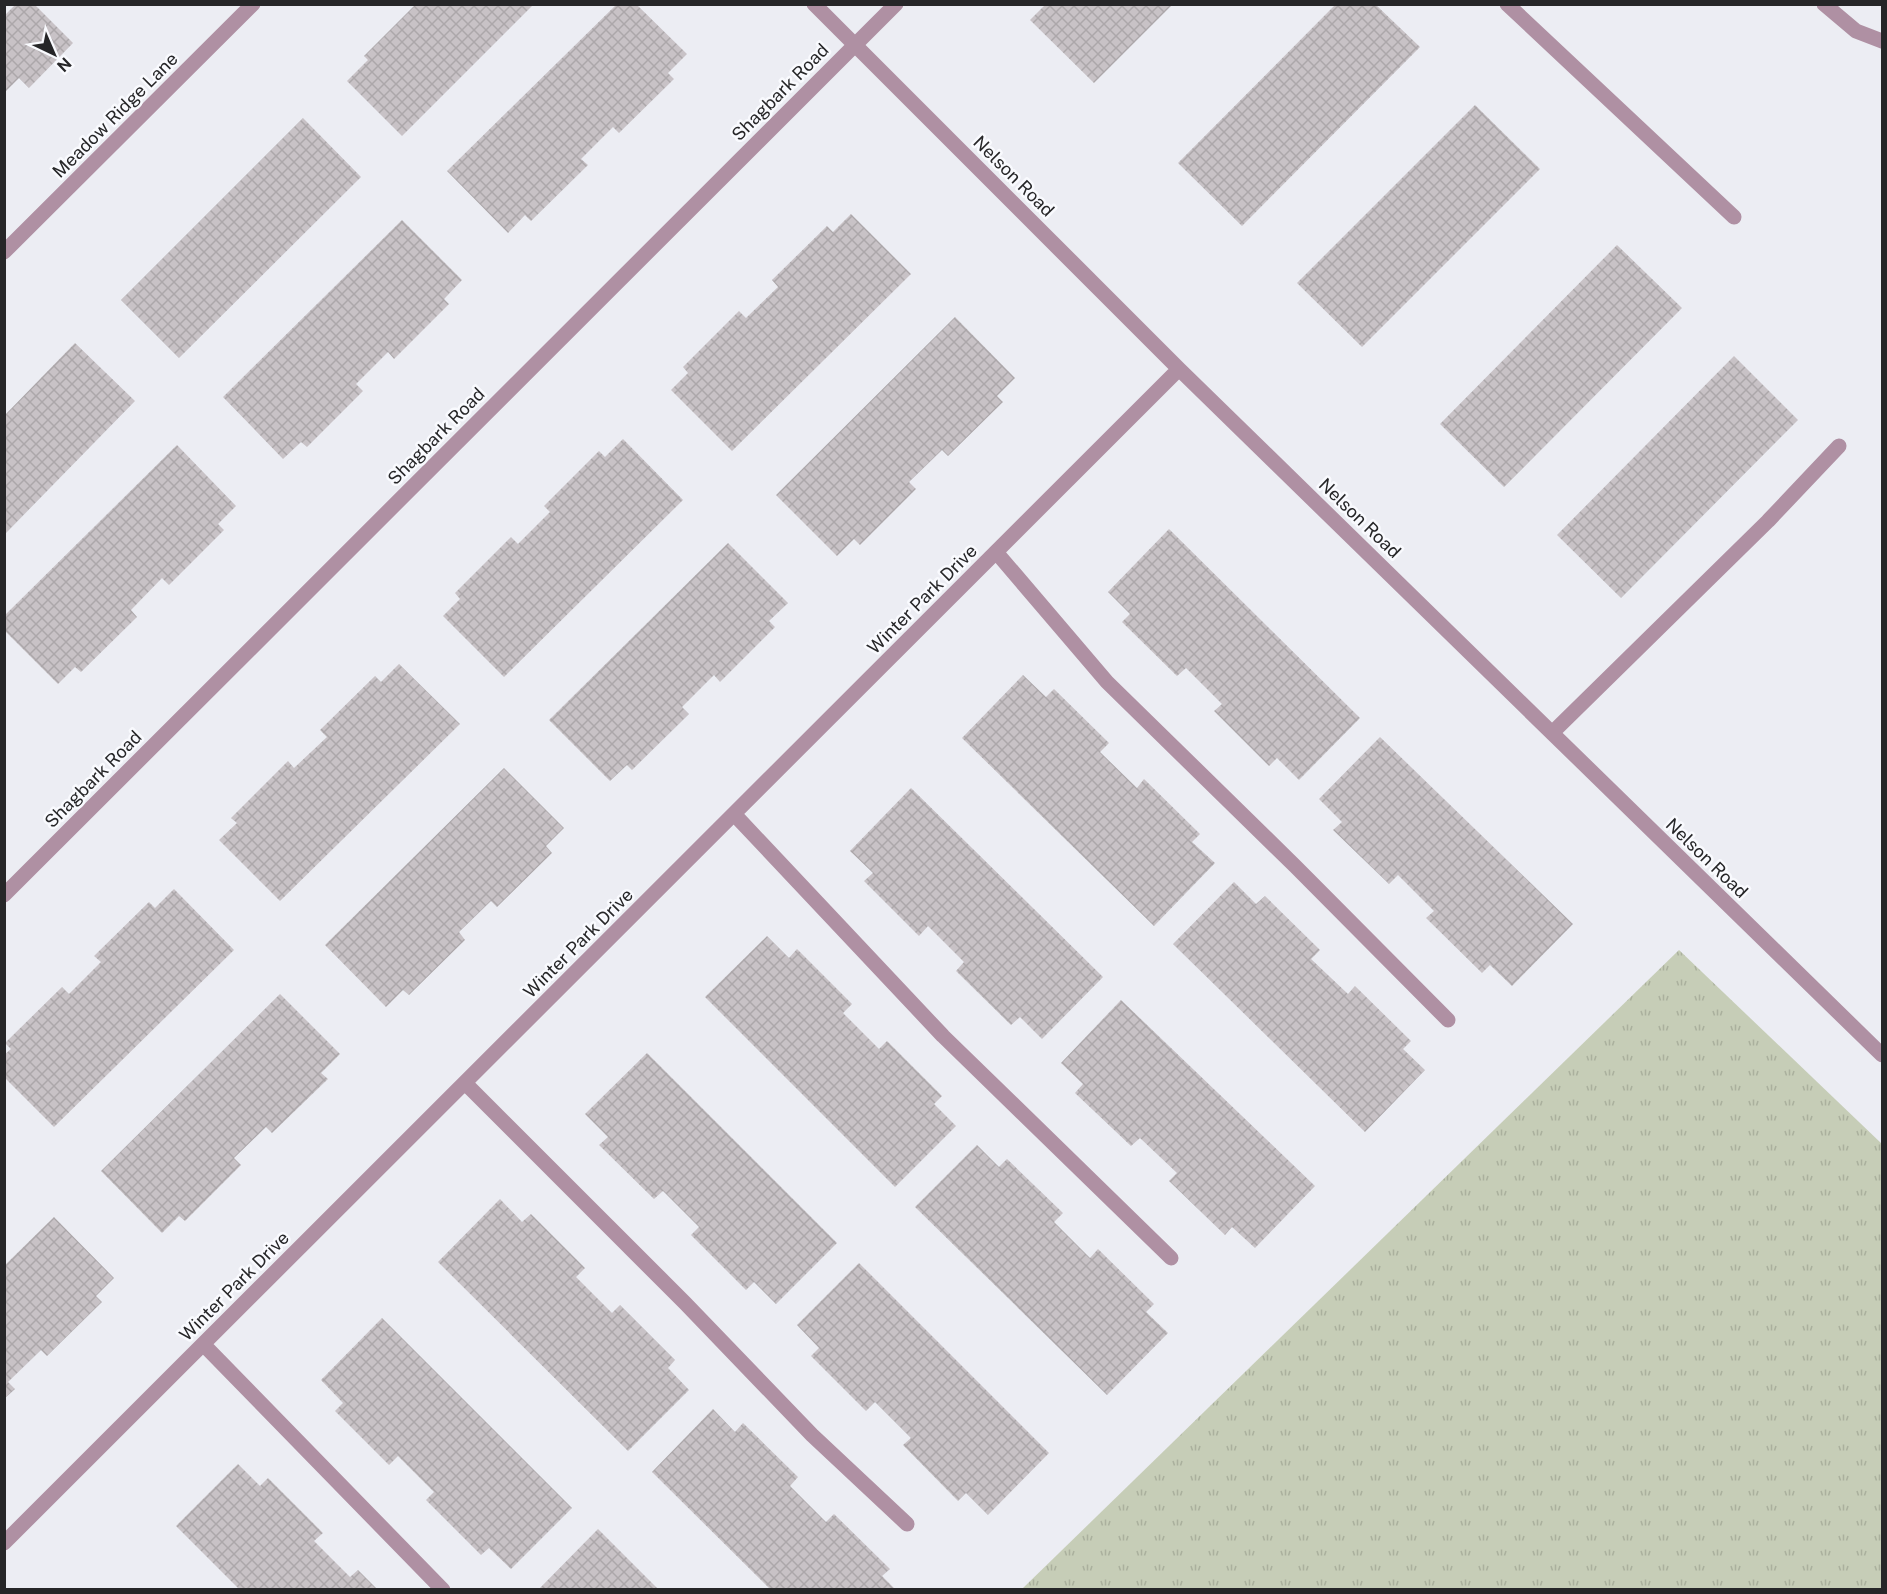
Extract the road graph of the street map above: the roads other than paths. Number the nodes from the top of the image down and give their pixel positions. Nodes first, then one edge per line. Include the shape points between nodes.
1 (254, 4) edge
2 (814, 4) edge
3 (896, 4) edge
4 (1508, 4) edge
5 (1824, 4) edge
6 (1882, 41) edge
7 (856, 45) junction
8 (1734, 217) dead end
9 (4, 252) edge
10 (1179, 369) junction
11 (1839, 446) dead end
12 (996, 552) junction
13 (1552, 734) junction
14 (734, 814) junction
15 (4, 895) edge
16 (1448, 1020) dead end
17 (1882, 1055) edge
18 (465, 1083) junction
19 (1171, 1258) dead end
20 (203, 1344) junction
21 (907, 1524) dead end
22 (4, 1543) edge
23 (442, 1590) edge

1 - 9 street, Meadow Ridge Lane
2 - 7 street, Nelson Road
3 - 7 street, Shagbark Road
4 - 8 street
5 - 6 street via 1856,31
7 - 10 street, Nelson Road
7 - 15 street, Shagbark Road
10 - 12 street, Winter Park Drive
10 - 13 street, Nelson Road
11 - 13 street via 1768,522
12 - 14 street, Winter Park Drive
12 - 16 street via 1107,682
13 - 17 street, Nelson Road
14 - 18 street, Winter Park Drive
14 - 19 street via 943,1036
18 - 20 street, Winter Park Drive
18 - 21 street via 812,1435
20 - 22 street, Winter Park Drive
20 - 23 street

